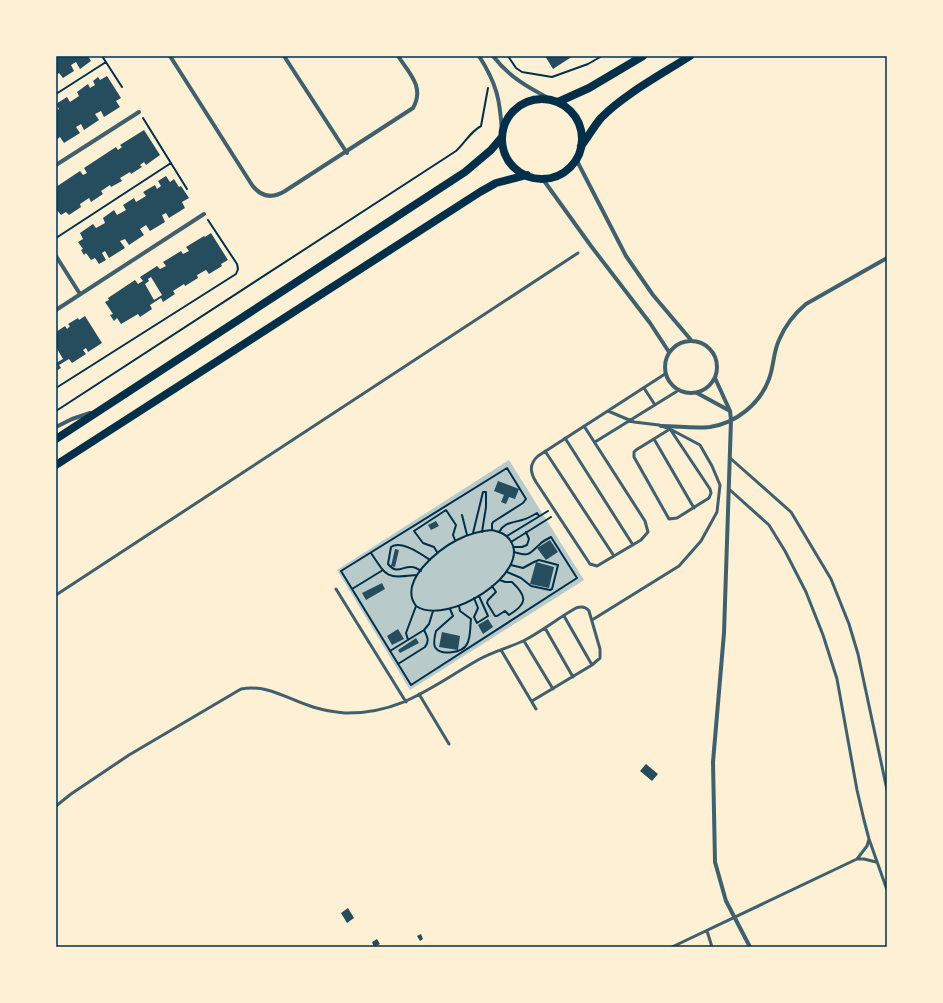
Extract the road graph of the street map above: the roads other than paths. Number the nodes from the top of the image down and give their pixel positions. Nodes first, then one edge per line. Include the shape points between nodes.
1 (170, 56) edge
2 (284, 56) edge
3 (398, 56) edge
4 (479, 56) edge
5 (493, 56) edge
6 (642, 56) edge
7 (690, 56) edge
8 (555, 101) junction
9 (139, 112) road end
10 (502, 134) junction
11 (581, 146) junction
12 (347, 153) junction
13 (576, 159) junction
14 (56, 166) edge
15 (526, 176) junction
16 (542, 178) junction
17 (204, 214) road end
18 (578, 253) dead end
19 (56, 256) edge
20 (887, 258) edge
21 (80, 294) junction
22 (56, 310) edge
23 (692, 340) junction
24 (669, 352) junction
25 (665, 374) junction
26 (715, 378) junction
27 (644, 388) junction
28 (679, 390) junction
29 (696, 393) junction
30 (655, 405) junction
31 (98, 411) junction
32 (608, 411) junction
33 (730, 411) junction
34 (630, 420) junction
35 (731, 420) junction
36 (584, 426) junction
37 (661, 426) junction
38 (56, 427) edge
39 (670, 429) junction
40 (565, 438) junction
41 (56, 439) edge
42 (654, 439) junction
43 (595, 442) junction
44 (545, 451) junction
45 (730, 458) junction
46 (56, 465) edge
47 (730, 490) junction
48 (694, 508) junction
49 (633, 545) junction
50 (614, 556) junction
51 (336, 589) dead end
52 (56, 595) edge
53 (564, 616) junction
54 (592, 620) junction
55 (545, 628) junction
56 (524, 641) junction
57 (501, 650) junction
58 (592, 665) junction
59 (573, 677) junction
60 (553, 689) junction
61 (419, 694) junction
62 (532, 701) junction
63 (406, 702) junction
64 (536, 709) dead end
65 (449, 744) dead end
66 (887, 790) edge
67 (56, 806) edge
68 (869, 839) junction
69 (857, 859) junction
70 (877, 862) junction
71 (887, 890) edge
72 (735, 918) junction
73 (707, 931) junction
74 (672, 947) edge
75 (712, 947) edge
76 (750, 947) edge

1 - 12 street via 252,185 263,195 278,195
2 - 12 street
3 - 12 street via 417,86 417,101 407,113
4 - 10 street via 496,88
5 - 8 street via 518,81
6 - 8 main road via 589,88
7 - 11 main road via 610,109
8 - 10 main road via 530,100 520,105 508,117
8 - 11 main road via 566,106 577,120 581,128
9 - 14 street
10 - 15 main road via 502,146 508,160
10 - 31 main road via 491,150 465,172
11 - 13 main road
13 - 16 main road via 562,173
13 - 23 street via 626,256 658,301
15 - 16 main road
15 - 46 main road via 496,183 480,192
16 - 24 street
17 - 21 street
18 - 52 lane
19 - 21 street
20 - 35 street via 799,310 782,334 769,378 761,395 749,408
21 - 22 street
23 - 24 street via 680,343
23 - 26 street via 706,345 714,354 718,366
24 - 25 street via 665,362
25 - 27 lane
25 - 28 street via 670,384
26 - 29 street via 708,387
26 - 33 street
27 - 30 lane
27 - 32 lane
28 - 29 street
28 - 30 lane
29 - 33 street
30 - 34 lane
31 - 38 street
31 - 41 main road
32 - 34 lane
32 - 36 lane
33 - 35 street
34 - 37 lane
34 - 43 lane
35 - 37 street via 701,428
35 - 45 street
36 - 40 lane
36 - 43 lane
37 - 39 lane
39 - 42 lane
39 - 48 lane via 711,491 709,498
39 - 54 lane via 700,445 712,466 720,485 717,512 701,541 680,566
40 - 44 lane
40 - 49 lane
42 - 48 lane
42 - 48 lane via 636,450 634,455 667,516 674,519
43 - 49 lane via 648,527 646,536
44 - 50 lane
44 - 50 lane via 534,460 530,470 553,508 590,564 597,566
45 - 47 street
45 - 66 lane via 791,512 831,579 858,654
47 - 68 lane via 770,525 806,592 837,679 857,790
47 - 72 street via 724,633 713,762 715,862 726,901
49 - 50 lane
51 - 63 lane
53 - 54 lane via 582,606 589,612
53 - 55 lane
53 - 58 lane
54 - 58 lane via 601,652 598,661
55 - 56 lane
55 - 59 lane
56 - 57 lane
56 - 60 lane
57 - 61 lane
57 - 62 lane
58 - 59 lane
59 - 60 lane
60 - 62 lane
61 - 63 lane
61 - 65 lane
62 - 64 lane
63 - 67 lane via 375,711 343,712 314,708 261,688 240,689 129,755
68 - 69 lane
68 - 70 lane
69 - 70 lane via 864,858
69 - 72 lane
70 - 71 lane
72 - 73 lane
72 - 76 street
73 - 74 lane
73 - 75 lane

